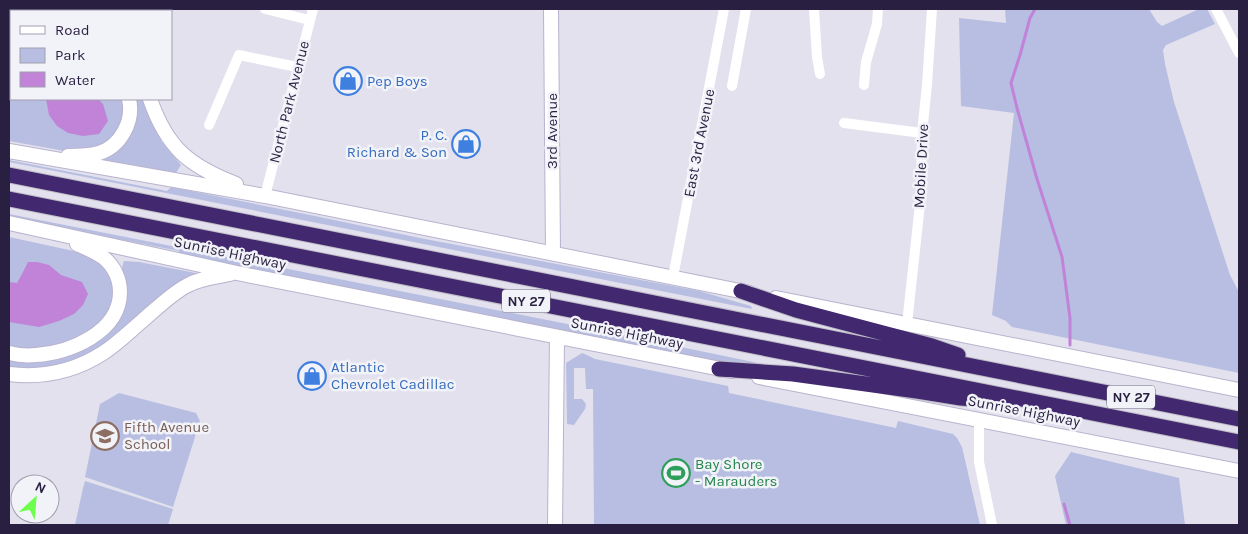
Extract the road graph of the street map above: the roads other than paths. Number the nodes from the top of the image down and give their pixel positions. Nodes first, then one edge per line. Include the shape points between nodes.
1 (265, 9) edge
2 (312, 9) edge
3 (550, 9) edge
4 (724, 9) edge
5 (746, 9) edge
6 (814, 9) edge
7 (878, 9) edge
8 (932, 9) edge
9 (1216, 9) edge
10 (309, 20) junction
11 (1239, 53) edge
12 (297, 68) junction
13 (820, 74) dead end
14 (864, 85) dead end
15 (732, 86) dead end
16 (129, 100) edge
17 (150, 100) edge
18 (844, 123) dead end
19 (209, 126) dead end
20 (922, 132) junction
21 (9, 151) edge
22 (39, 157) junction
23 (9, 175) edge
24 (265, 196) junction
25 (9, 199) edge
26 (9, 223) edge
27 (54, 233) junction
28 (553, 253) junction
29 (237, 273) junction
30 (673, 277) junction
31 (741, 291) junction
32 (907, 324) junction
33 (556, 336) junction
34 (9, 353) edge
35 (719, 369) junction
36 (9, 374) edge
37 (1023, 376) junction
38 (1239, 390) edge
39 (1044, 403) junction
40 (1239, 418) edge
41 (979, 420) junction
42 (1239, 442) edge
43 (1239, 471) edge
44 (555, 525) edge
45 (992, 525) edge

1 - 10 street
2 - 10 street, North Park Avenue
3 - 28 main road, 3rd Avenue
4 - 30 street, East 3rd Avenue
5 - 15 street
6 - 13 street
7 - 14 street
8 - 20 street, Mobile Drive
9 - 11 street
10 - 12 street, North Park Avenue
12 - 19 street via 239,55
12 - 24 street, North Park Avenue
16 - 22 main road via 130,114 125,130 116,143 105,150 86,156
17 - 24 main road via 168,138 186,158 211,174
18 - 20 street
20 - 32 street, Mobile Drive via 921,196
21 - 22 main road
22 - 24 main road
23 - 37 highway, NY 27
24 - 28 main road
25 - 39 highway, Sunrise Highway / NY 27
26 - 27 main road, Sunrise Highway
27 - 29 main road, Sunrise Highway
27 - 34 main road via 99,254 110,263 120,289 117,308 102,330 78,344 36,355
28 - 30 main road
29 - 33 main road, Sunrise Highway
29 - 36 main road via 188,285 103,353 84,363 45,374
30 - 31 main road
31 - 32 main road
31 - 37 highway
32 - 38 main road
33 - 35 main road, Sunrise Highway
33 - 44 main road
35 - 39 highway via 793,374 961,398
35 - 41 main road, Sunrise Highway
37 - 40 highway, NY 27
39 - 42 highway, Sunrise Highway / NY 27
41 - 43 main road, Sunrise Highway
41 - 45 street via 979,462

